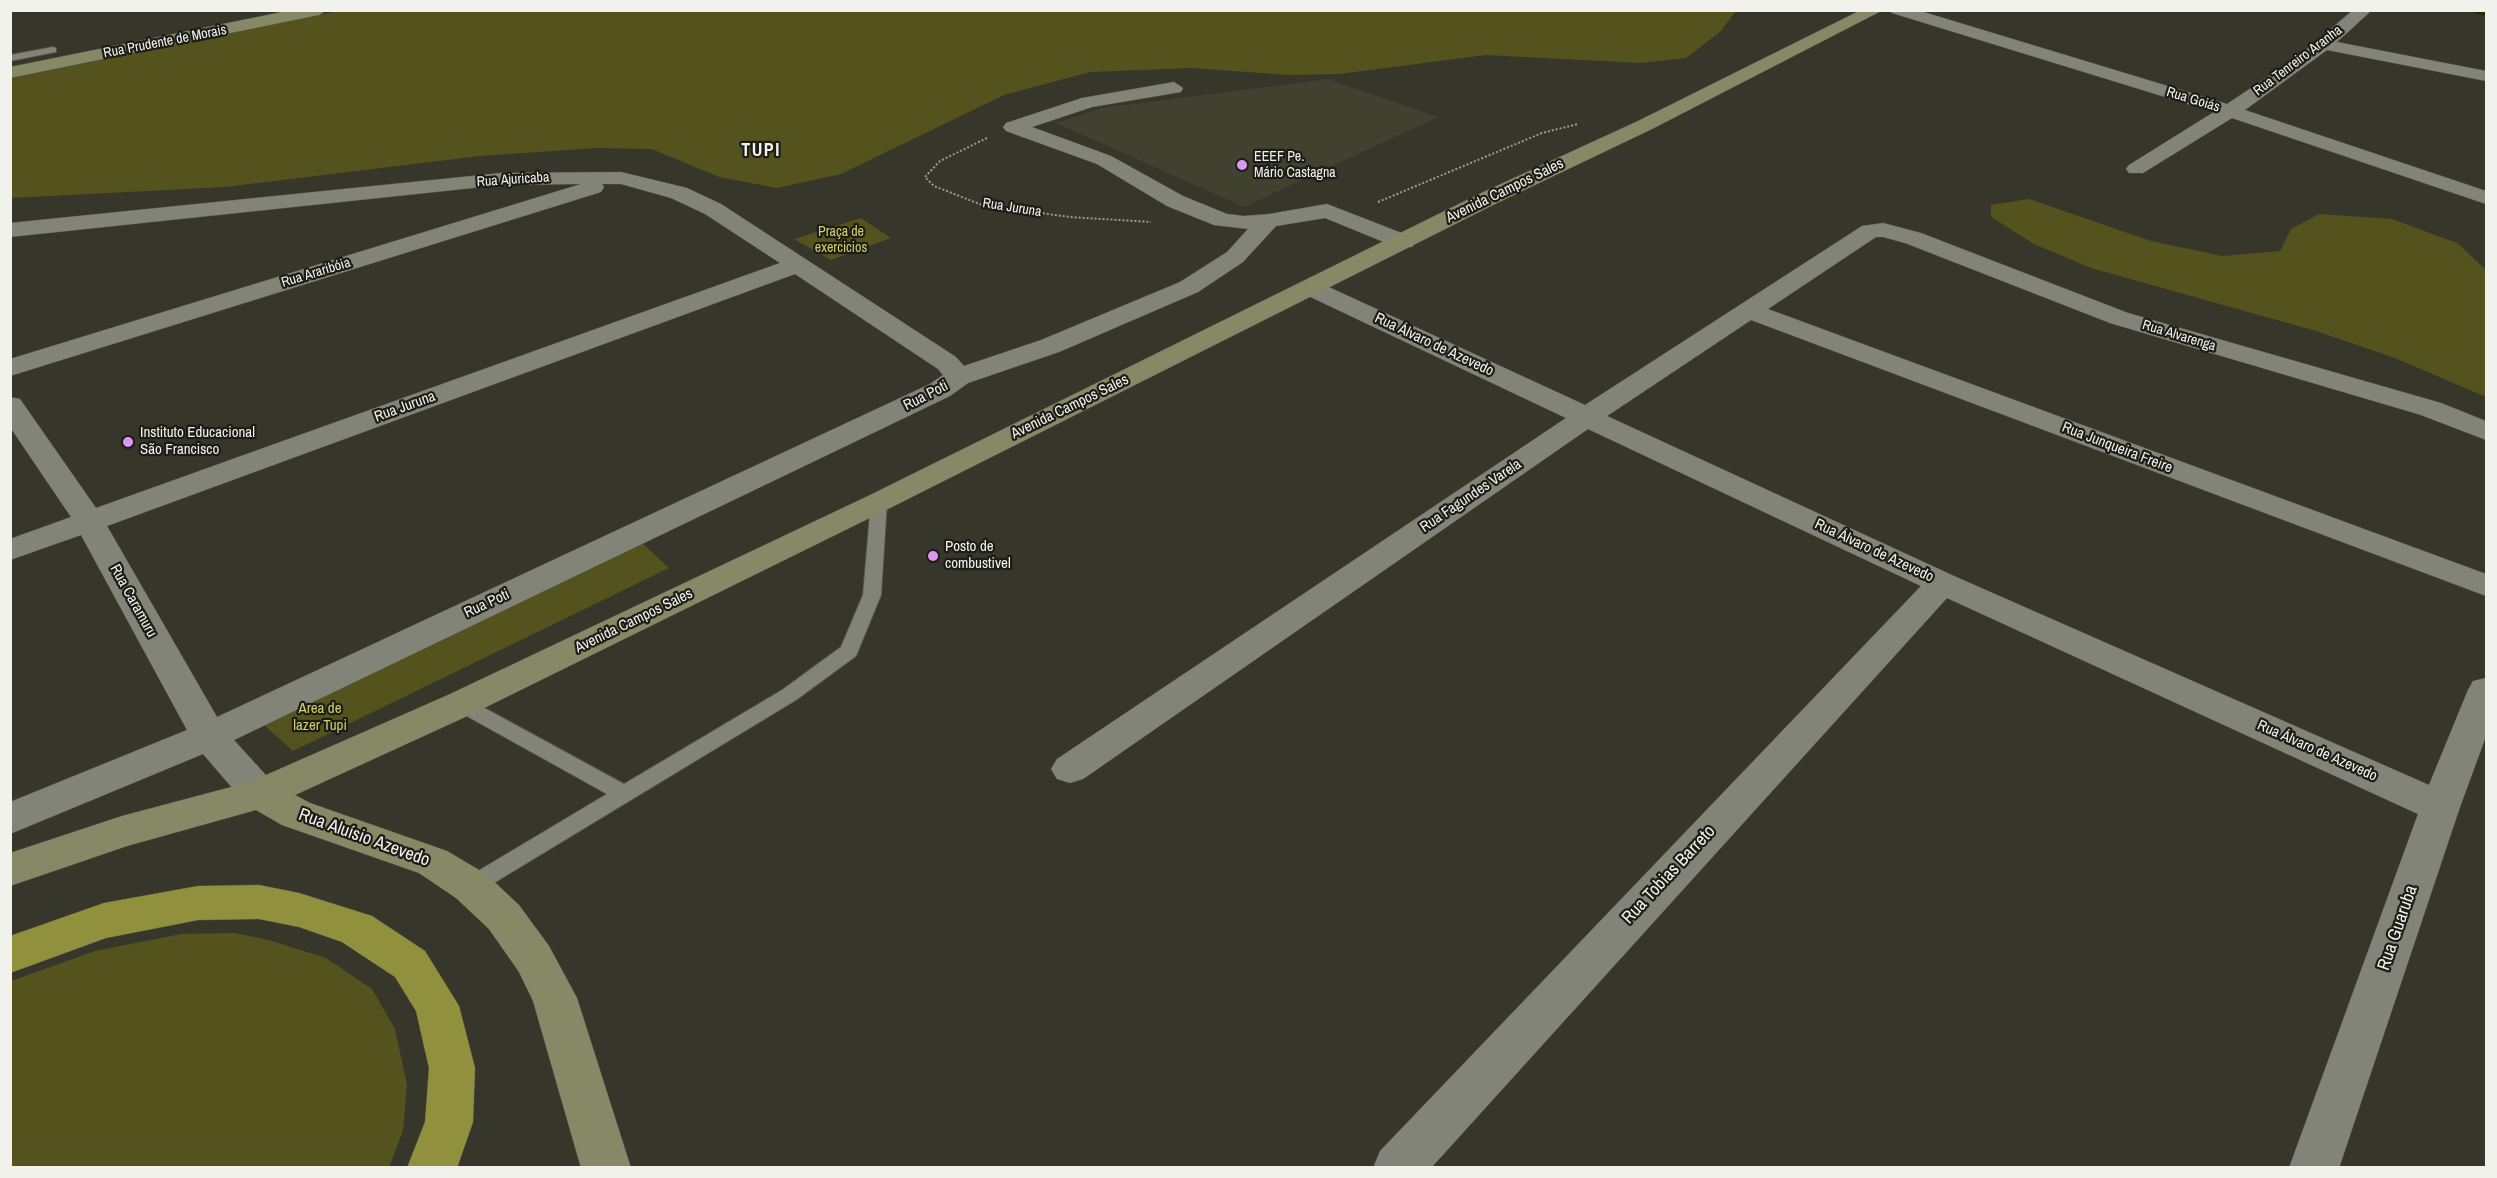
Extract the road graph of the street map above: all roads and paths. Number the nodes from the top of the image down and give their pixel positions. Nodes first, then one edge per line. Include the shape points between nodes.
1 (319, 10) edge
2 (1875, 10) edge
3 (1898, 10) edge
4 (2364, 10) edge
5 (2322, 44) junction
6 (54, 50) dead end
7 (10, 58) edge
8 (10, 73) edge
9 (2487, 76) edge
10 (1174, 88) dead end
11 (2230, 111) junction
12 (1582, 123) dead end
13 (1013, 127) junction
14 (2136, 170) dead end
15 (621, 178) junction
16 (2487, 198) edge
17 (1344, 216) junction
18 (1269, 221) junction
19 (1154, 222) dead end
20 (10, 230) edge
21 (1876, 230) joint
22 (1404, 242) junction
23 (800, 264) junction
24 (1311, 288) junction
25 (1748, 310) junction
26 (10, 368) edge
27 (958, 377) junction
28 (10, 405) edge
29 (1588, 416) junction
30 (2487, 431) edge
31 (879, 502) junction
32 (88, 521) junction
33 (10, 550) edge
34 (1942, 583) junction
35 (2487, 586) edge
36 (2487, 690) edge
37 (461, 704) junction
38 (209, 736) junction
39 (1070, 769) dead end
40 (260, 794) junction
41 (624, 794) junction
42 (2440, 807) junction
43 (10, 819) edge
44 (10, 870) edge
45 (471, 886) junction
46 (10, 955) edge
47 (432, 1167) edge
48 (606, 1167) edge
49 (1398, 1167) edge
50 (2314, 1167) edge

1 - 8 street, Rua Prudente de Morais
2 - 22 street, Avenida Campos Sales
3 - 11 street, Rua Goiás
4 - 5 street, Rua Tenreiro Aranha
5 - 9 street
5 - 11 street, Rua Tenreiro Aranha
6 - 7 lane
10 - 13 street via 1089,102
11 - 14 street, Rua Tenreiro Aranha
11 - 16 street, Rua Goiás
12 - 17 path via 1542,134
13 - 18 street via 1104,160 1208,216 1231,223
13 - 19 path, Rua Juruna via 940,161 925,177 934,186 982,205 1070,217
15 - 20 street, Rua Ajuricaba via 501,179
15 - 23 street, Rua Ajuricaba via 679,193 713,209
15 - 26 street, Rua Araribóia
17 - 18 street via 1319,211
17 - 22 street
18 - 27 street, Rua Poti via 1235,257 1189,287 1108,324
21 - 25 street, Rua Fagundes Varela via 1862,235
21 - 30 street, Rua Alvarenga via 1913,238 2119,318 2431,409
22 - 24 street, Avenida Campos Sales
23 - 27 street, Rua Ajuricaba via 947,363
23 - 32 street, Rua Juruna
24 - 29 street, Rua Álvaro de Azevedo
24 - 31 street, Avenida Campos Sales
25 - 29 street, Rua Fagundes Varela
25 - 35 street, Rua Junqueira Freire
27 - 38 street, Rua Poti via 929,395
28 - 32 street, Rua Caramuru
29 - 34 street, Rua Álvaro de Azevedo
29 - 39 street, Rua Fagundes Varela
31 - 37 street, Avenida Campos Sales
31 - 41 lane via 872,595 849,651 789,695
32 - 33 street, Rua Juruna
32 - 38 street, Rua Caramuru
34 - 42 street, Rua Álvaro de Azevedo
34 - 49 street, Rua Tobias Barreto
36 - 42 street, Rua Guaruba
37 - 40 street, Avenida Campos Sales
37 - 41 lane
38 - 40 street, Rua Caramuru
38 - 43 street, Rua Poti
40 - 44 street, Avenida Campos Sales via 122,832
40 - 45 street, Rua Aluísio Azevedo via 296,814 433,862
41 - 45 lane
42 - 50 street, Rua Guaruba
45 - 48 street, Rua Aluísio Azevedo via 504,917 534,959 555,998
46 - 47 highway via 104,921 198,903 259,902 357,929 410,964 437,1006 452,1068 449,1122

